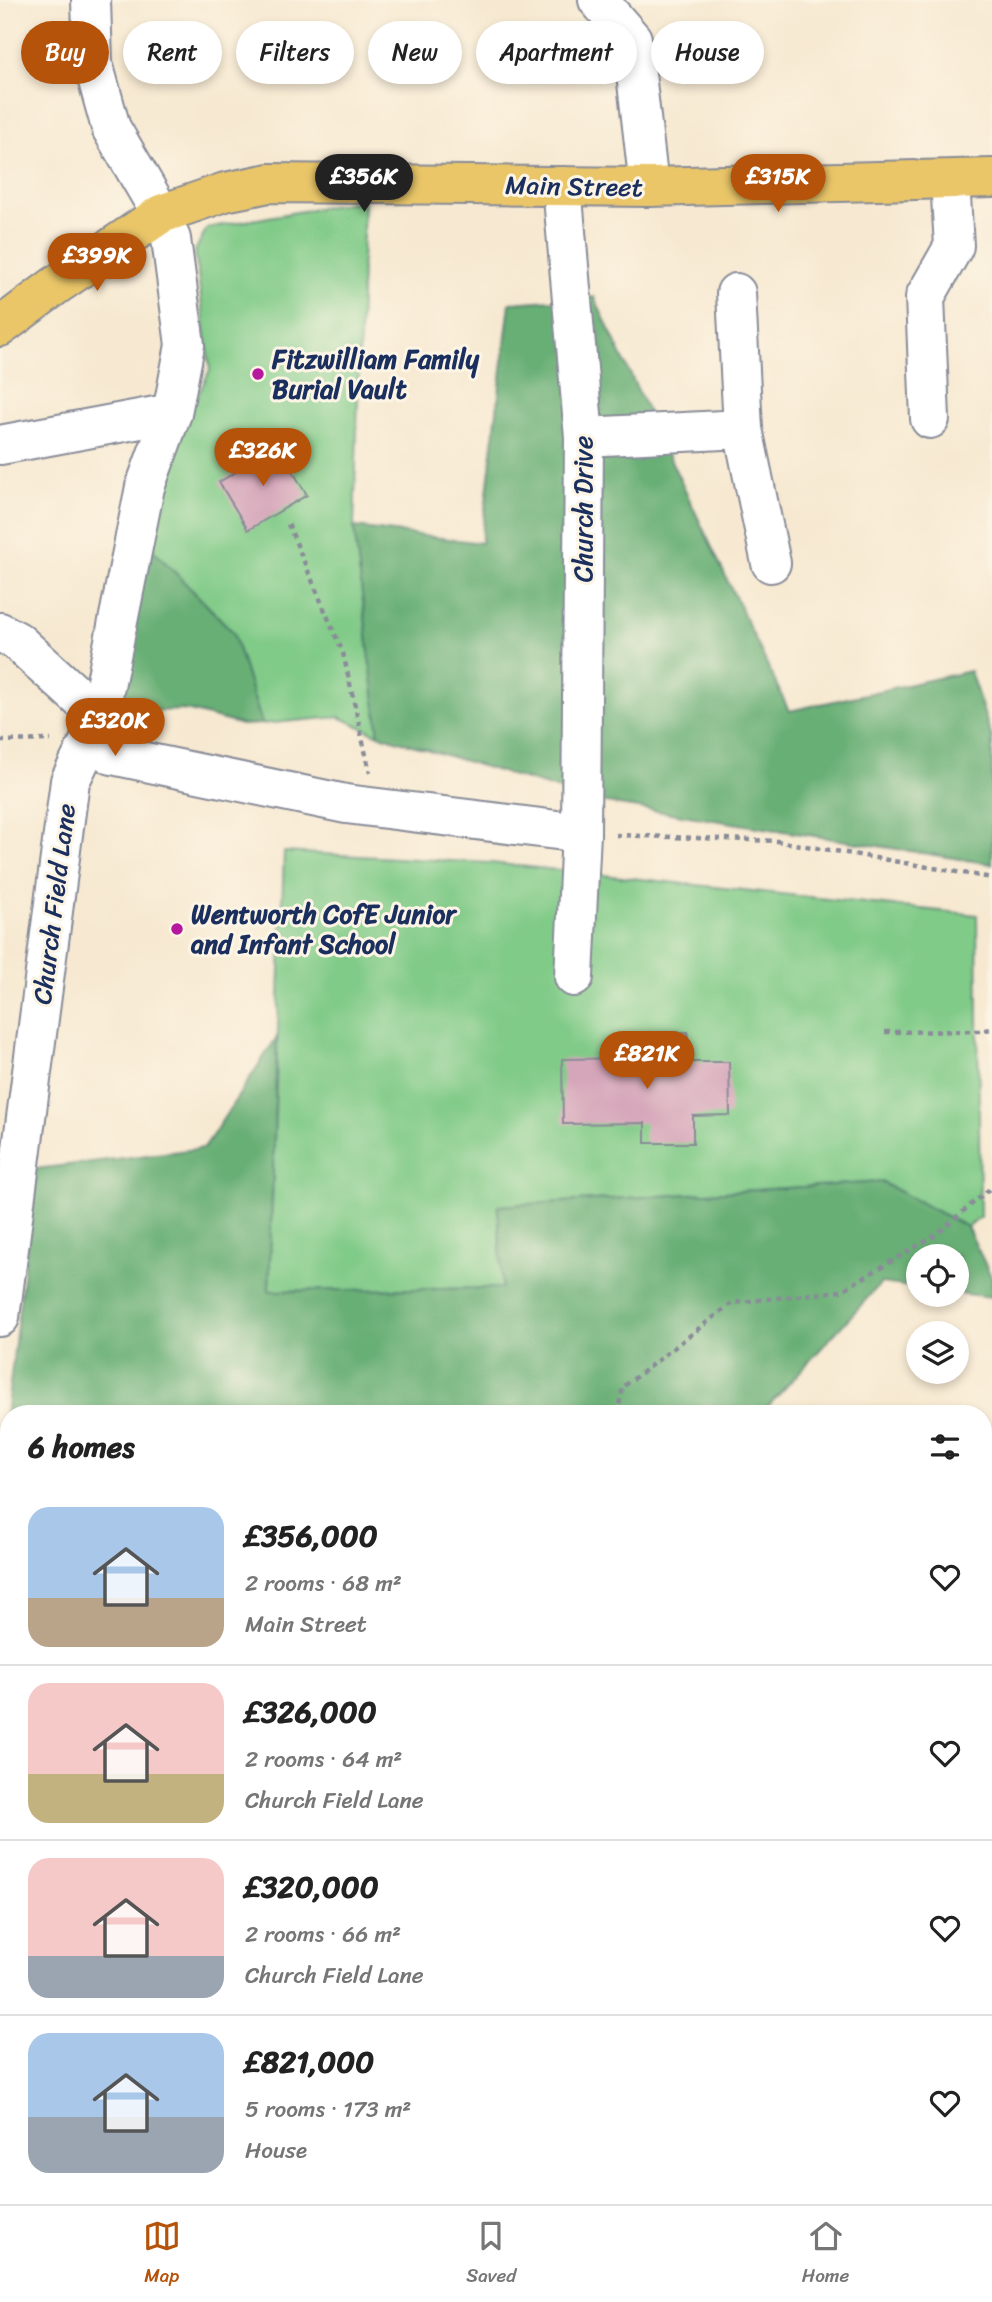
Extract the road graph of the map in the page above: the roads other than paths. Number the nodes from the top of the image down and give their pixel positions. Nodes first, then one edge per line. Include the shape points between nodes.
1 (91, 0) edge
2 (598, 0) edge
3 (992, 178) edge
4 (950, 180) junction
5 (562, 186) junction
6 (649, 187) junction
7 (161, 214) junction
8 (736, 293) dead end
9 (0, 327) edge
10 (172, 413) junction
11 (930, 419) dead end
12 (743, 429) junction
13 (584, 437) junction
14 (0, 445) edge
15 (771, 563) dead end
16 (0, 632) edge
17 (95, 728) junction
18 (580, 834) junction
19 (574, 977) dead end
20 (0, 1317) edge

1 - 7 street, Church Field Lane via 93,64 111,128
2 - 6 street via 632,39
3 - 4 main road, Main Street
4 - 6 main road, Main Street
4 - 11 street via 954,246 925,297
5 - 6 main road, Main Street
5 - 7 main road, Main Street via 269,183
5 - 13 street, Church Drive
7 - 9 main road, Main Street
7 - 10 street, Church Field Lane via 172,239 185,345
8 - 12 street
10 - 14 street
10 - 17 street, Church Field Lane via 145,487
12 - 13 street
12 - 15 street
13 - 18 street, Church Drive
16 - 17 street via 18,641
17 - 18 street via 112,755 305,796
17 - 20 street, Church Field Lane via 70,780
18 - 19 street, Church Drive

